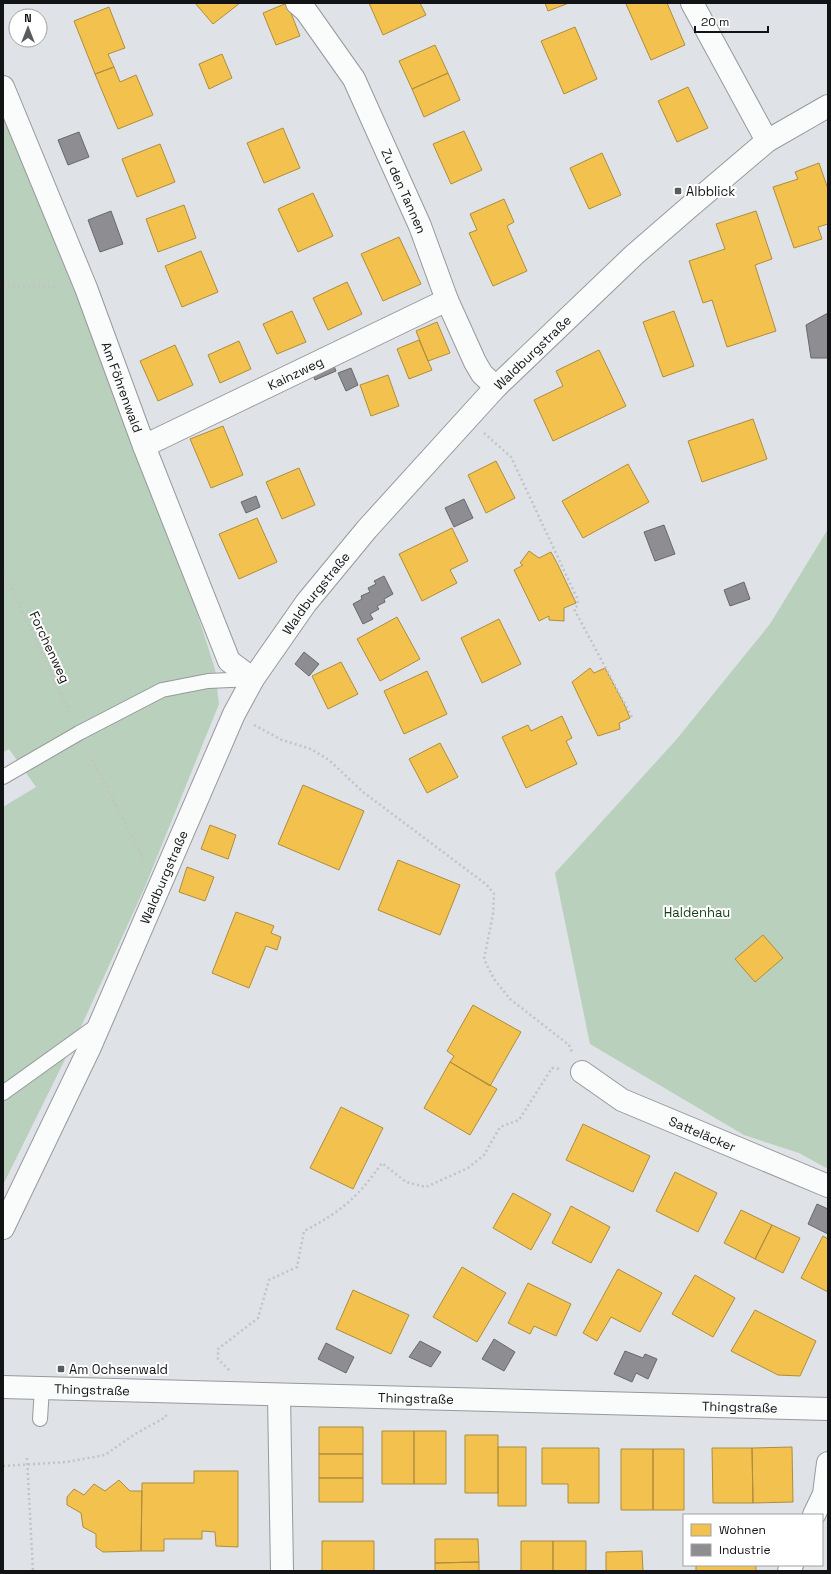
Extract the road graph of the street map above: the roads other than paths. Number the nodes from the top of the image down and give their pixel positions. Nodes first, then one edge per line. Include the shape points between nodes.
1 (297, 3) edge
2 (692, 3) edge
3 (3, 87) edge
4 (828, 106) edge
5 (767, 141) junction
6 (447, 300) junction
7 (496, 387) junction
8 (144, 446) junction
9 (253, 679) junction
10 (3, 777) edge
11 (101, 1022) junction
12 (582, 1072) road end
13 (3, 1093) edge
14 (828, 1186) edge
15 (3, 1228) edge
16 (3, 1387) edge
17 (42, 1388) junction
18 (280, 1395) junction
19 (828, 1409) edge
20 (40, 1419) dead end
21 (828, 1463) edge
22 (814, 1514) edge
23 (282, 1571) edge

1 - 6 street, Zu den Tannen via 306,11 354,79 420,226
2 - 5 street
3 - 8 street, Am Föhrenwald via 86,288
4 - 5 street, Waldburgstraße
5 - 7 street, Waldburgstraße via 634,255
6 - 7 street, Zu den Tannen via 474,362
6 - 8 street, Kainzweg
7 - 9 street, Waldburgstraße via 367,529 306,603
8 - 9 street, Am Föhrenwald via 229,661
9 - 10 lane via 208,681 162,690 79,733
9 - 11 street, Waldburgstraße via 234,714
11 - 13 lane
11 - 15 street, Waldburgstraße
12 - 14 street, Satteläcker via 622,1100
16 - 17 street, Thingstraße
17 - 18 street, Thingstraße
17 - 20 lane
18 - 19 street, Thingstraße
18 - 23 street
21 - 22 street via 824,1494

